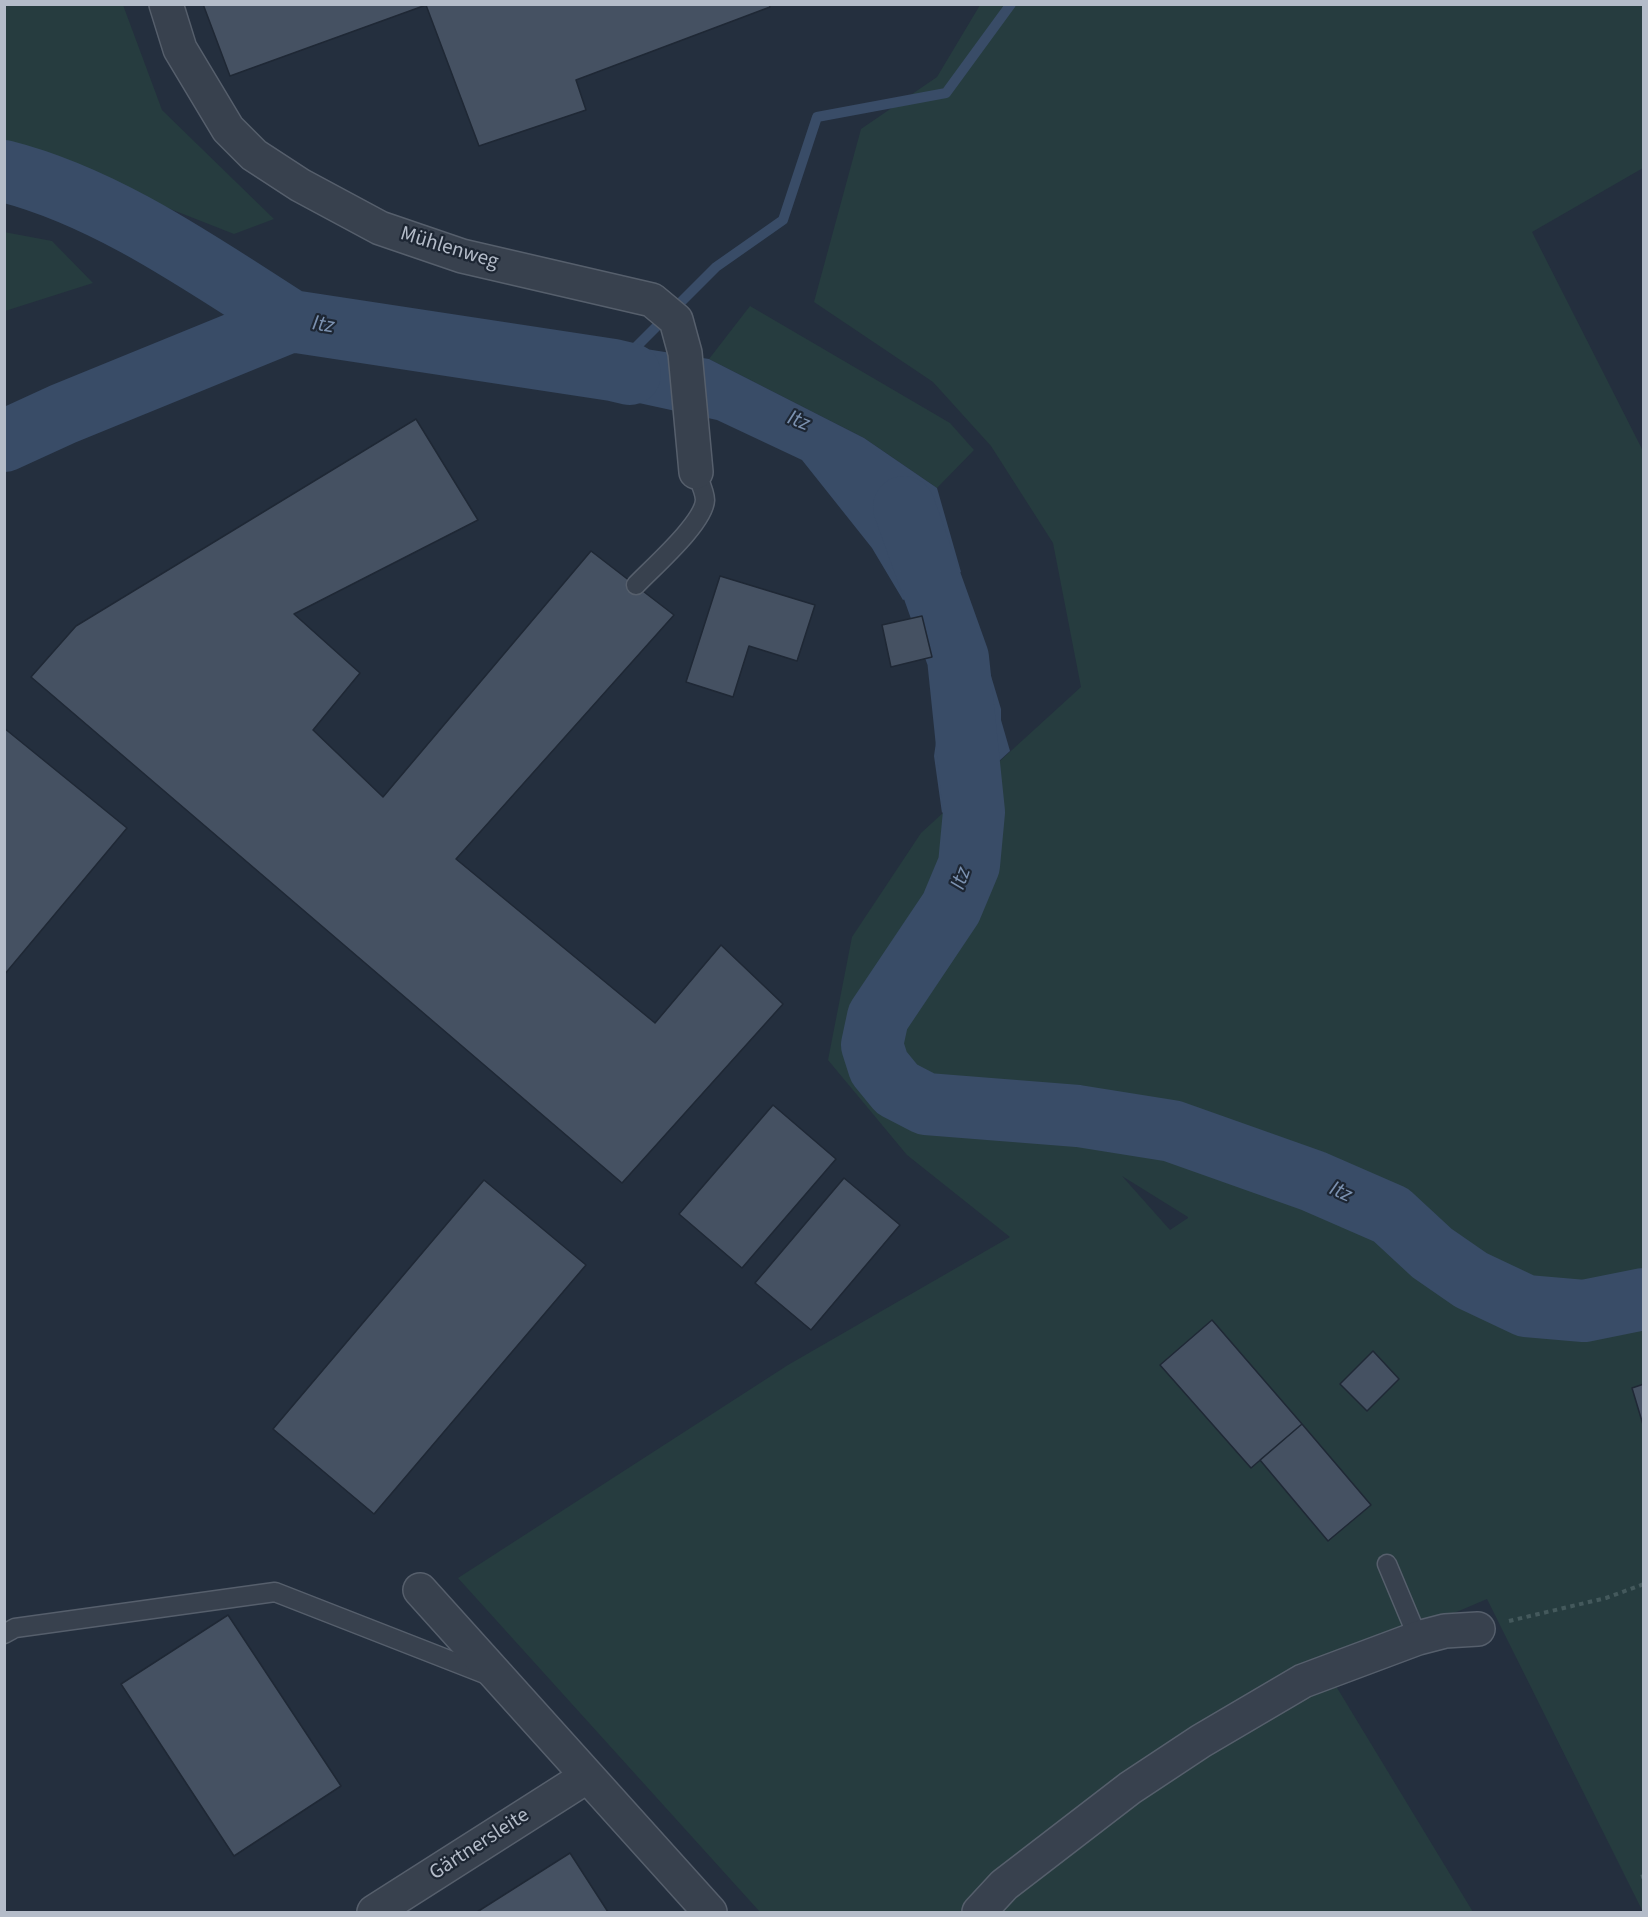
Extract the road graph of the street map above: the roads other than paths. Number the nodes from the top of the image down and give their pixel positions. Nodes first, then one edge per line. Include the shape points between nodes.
1 (166, 4) edge
2 (696, 472) joint
3 (636, 585) dead end
4 (1386, 1564) dead end
5 (420, 1590) dead end
6 (1478, 1629) road end
7 (4, 1634) edge
8 (1418, 1638) junction
9 (501, 1680) junction
10 (586, 1777) junction
11 (374, 1912) edge
12 (710, 1912) edge
13 (979, 1912) edge

1 - 2 street, Mühlenweg via 180,49 228,129 254,155 300,185 380,228 462,256 652,300 668,312 685,353
2 - 3 lane via 705,500 698,516 683,538
4 - 8 lane
5 - 9 street
6 - 8 street
7 - 9 lane via 15,1628 275,1592
8 - 13 street via 1303,1681 1201,1740 1130,1788 1013,1878
9 - 10 street
10 - 11 street, Gärtnersleite
10 - 12 street

